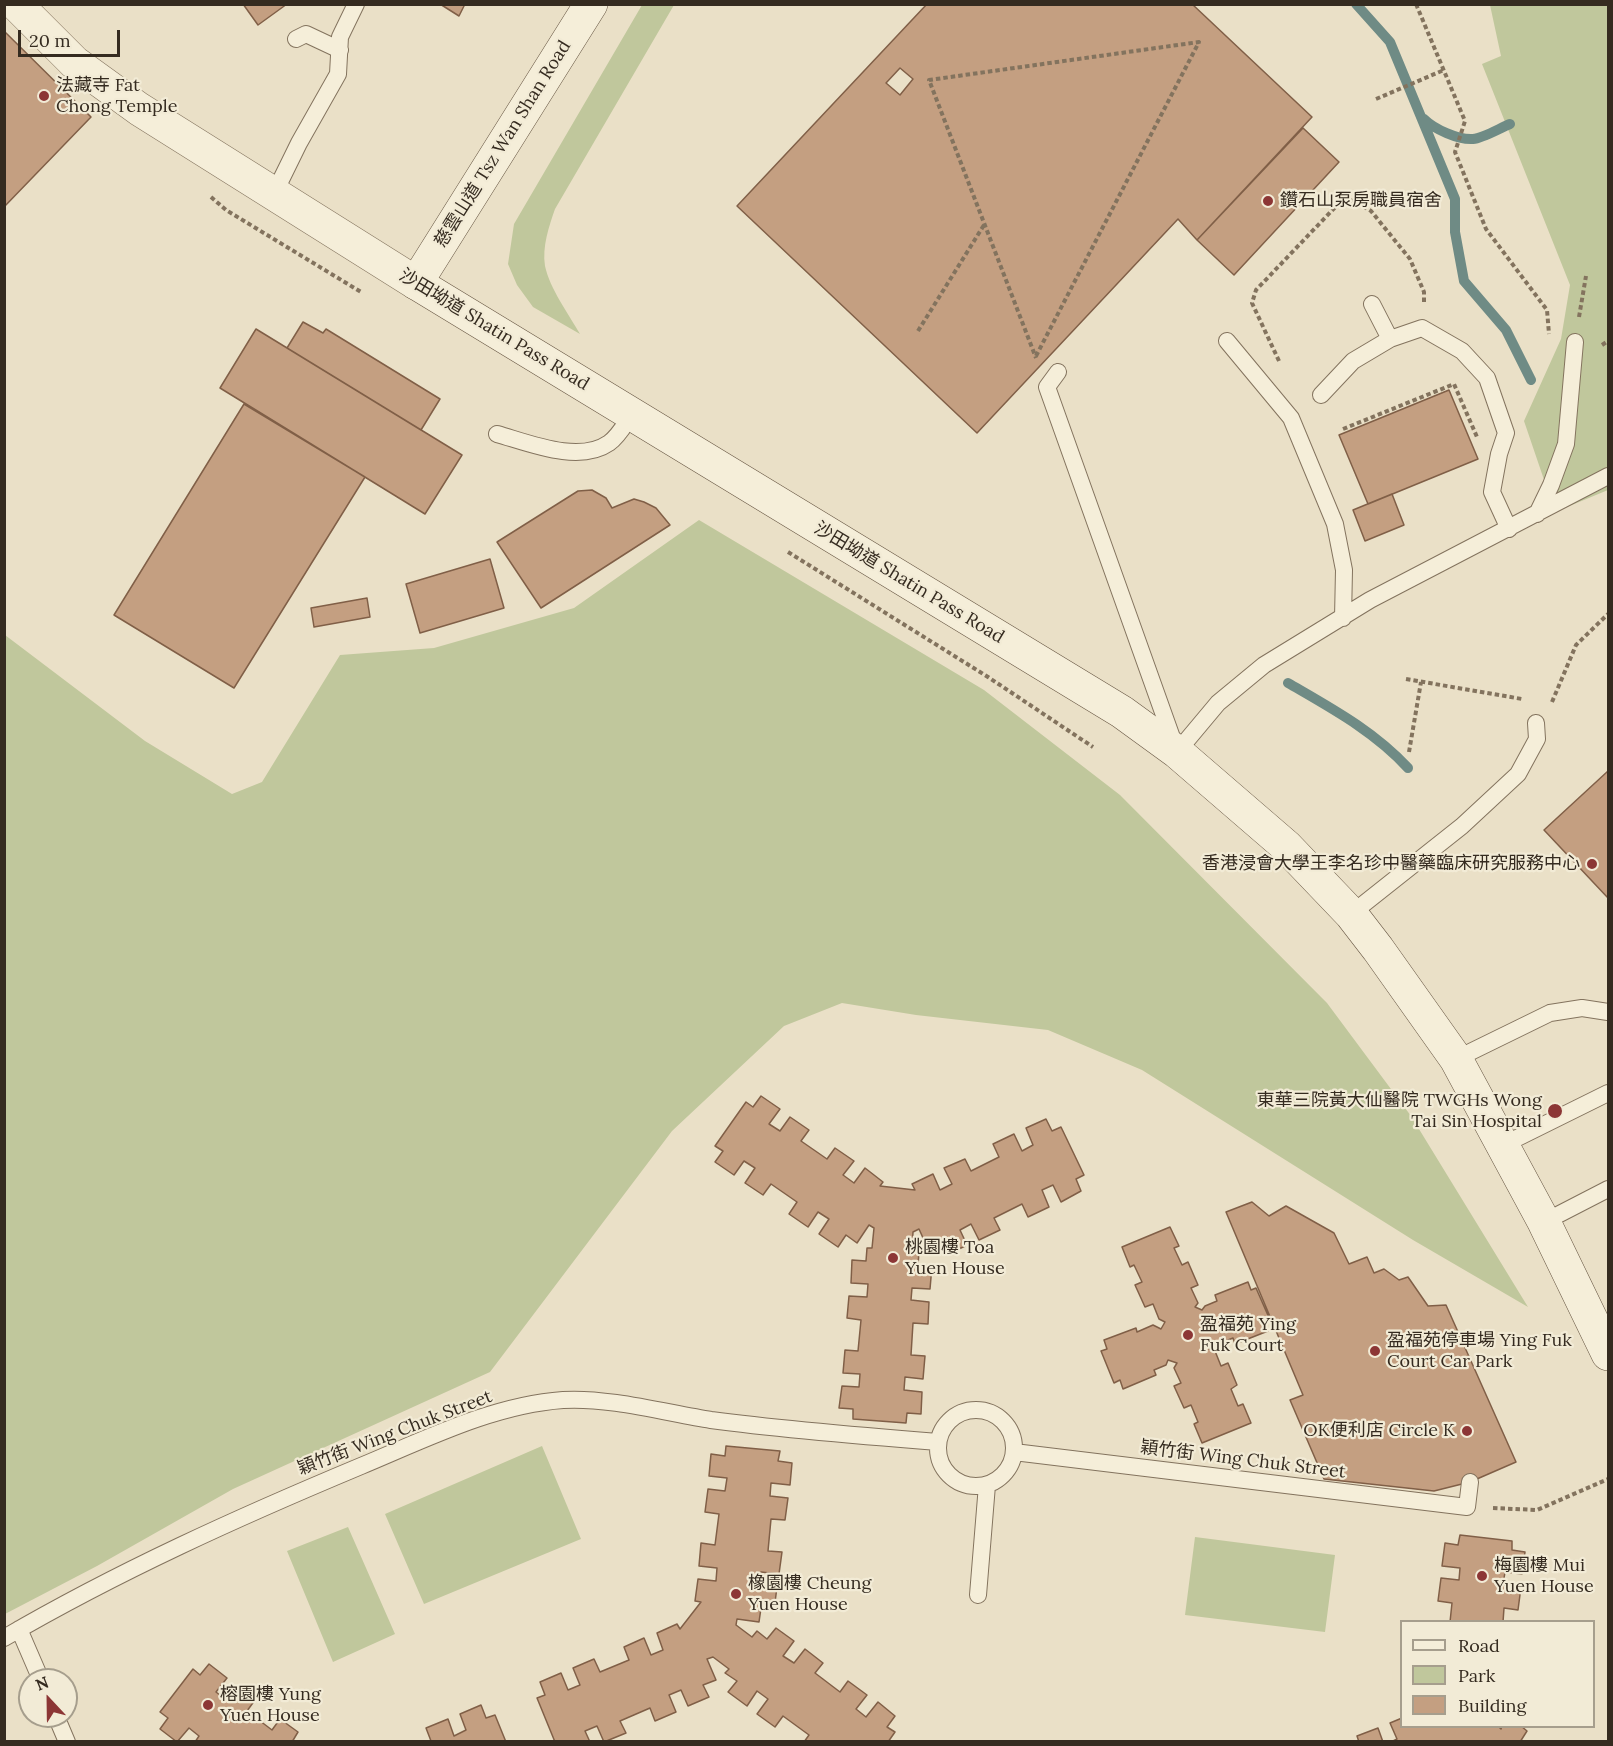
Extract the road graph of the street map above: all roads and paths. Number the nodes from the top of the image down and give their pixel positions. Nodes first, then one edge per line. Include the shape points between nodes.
1 (16, 4) edge
2 (356, 4) edge
3 (591, 4) edge
4 (1416, 4) edge
5 (296, 39) dead end
6 (340, 51) junction
7 (1443, 70) junction
8 (1376, 99) dead end
9 (274, 194) junction
10 (984, 224) junction
11 (1586, 276) dead end
12 (416, 283) junction
13 (1372, 304) dead end
14 (1422, 328) junction
15 (918, 331) dead end
16 (1390, 339) junction
17 (1227, 341) dead end
18 (1575, 342) joint
19 (1272, 344) dead end
20 (1550, 345) dead end
21 (1036, 357) junction
22 (1058, 372) dead end
23 (1047, 387) junction
24 (1321, 394) dead end
25 (632, 414) junction
26 (1343, 429) dead end
27 (497, 434) dead end
28 (1608, 476) edge
29 (1492, 492) junction
30 (1537, 514) junction
31 (1509, 529) junction
32 (1608, 614) edge
33 (1343, 618) junction
34 (1406, 680) dead end
35 (1421, 682) junction
36 (1536, 731) junction
37 (1177, 752) junction
38 (1409, 752) dead end
39 (1351, 914) junction
40 (1608, 1012) edge
41 (1456, 1059) junction
42 (1608, 1093) edge
43 (1503, 1145) junction
44 (1608, 1189) edge
45 (1544, 1222) junction
46 (1606, 1343) edge
47 (938, 1442) junction
48 (1014, 1452) junction
49 (1608, 1479) edge
50 (1470, 1482) dead end
51 (987, 1485) junction
52 (1467, 1507) junction
53 (978, 1595) dead end
54 (20, 1629) junction
55 (4, 1638) edge
56 (36, 1668) edge
57 (61, 1728) edge
58 (67, 1742) edge

1 - 9 main road, 沙田坳道 Shatin Pass Road via 74,63 139,110
2 - 6 lane via 340,38
3 - 12 main road, 慈雲山道 Tsz Wan Shan Road
4 - 7 path
5 - 6 lane via 306,34
6 - 9 lane via 338,74
7 - 8 path
7 - 20 path via 1465,121 1455,152 1486,229 1547,310
9 - 12 main road, 沙田坳道 Shatin Pass Road
10 - 15 path
10 - 21 path
10 - 21 path via 929,80 1199,42
11 - 18 path
12 - 25 main road, 沙田坳道 Shatin Pass Road
13 - 16 lane
14 - 16 lane
14 - 19 path via 1424,292 1410,259 1371,211 1343,199 1256,290 1252,303
14 - 29 lane via 1462,351 1487,378 1506,433
16 - 24 lane via 1353,362
17 - 33 lane via 1291,418 1331,513 1344,570
18 - 30 lane via 1566,444
21 - 23 path
22 - 23 lane
23 - 37 lane
25 - 27 lane via 619,434 591,452 556,450
25 - 37 main road, 沙田坳道 Shatin Pass Road via 1122,712
26 - 29 path via 1454,384 1485,456
28 - 30 lane
29 - 31 lane
30 - 31 lane
31 - 33 lane via 1370,600
32 - 36 path via 1576,645
33 - 37 lane via 1264,665 1218,703
34 - 35 path
35 - 36 path via 1522,699
35 - 38 path
36 - 39 lane via 1518,774 1462,826
37 - 39 main road, 沙田坳道 Shatin Pass Road via 1286,846
39 - 41 main road, 沙田坳道 Shatin Pass Road
40 - 41 lane via 1582,1008 1550,1013
41 - 43 main road, 沙田坳道 Shatin Pass Road
42 - 43 lane
43 - 45 main road, 沙田坳道 Shatin Pass Road
44 - 45 lane
45 - 46 main road, 沙田坳道 Shatin Pass Road
47 - 48 lane via 950,1419 974,1409 1000,1417 1014,1439
47 - 51 lane via 942,1467 951,1477 968,1485
47 - 54 lane, 穎竹街 Wing Chuk Street via 782,1429 610,1403 565,1400 521,1406 468,1422 258,1509 143,1562
48 - 51 lane via 1005,1473
48 - 52 lane, 穎竹街 Wing Chuk Street
49 - 52 path via 1538,1510
50 - 52 lane
51 - 53 lane
54 - 55 lane, 穎竹街 Wing Chuk Street
54 - 56 lane
57 - 58 lane

